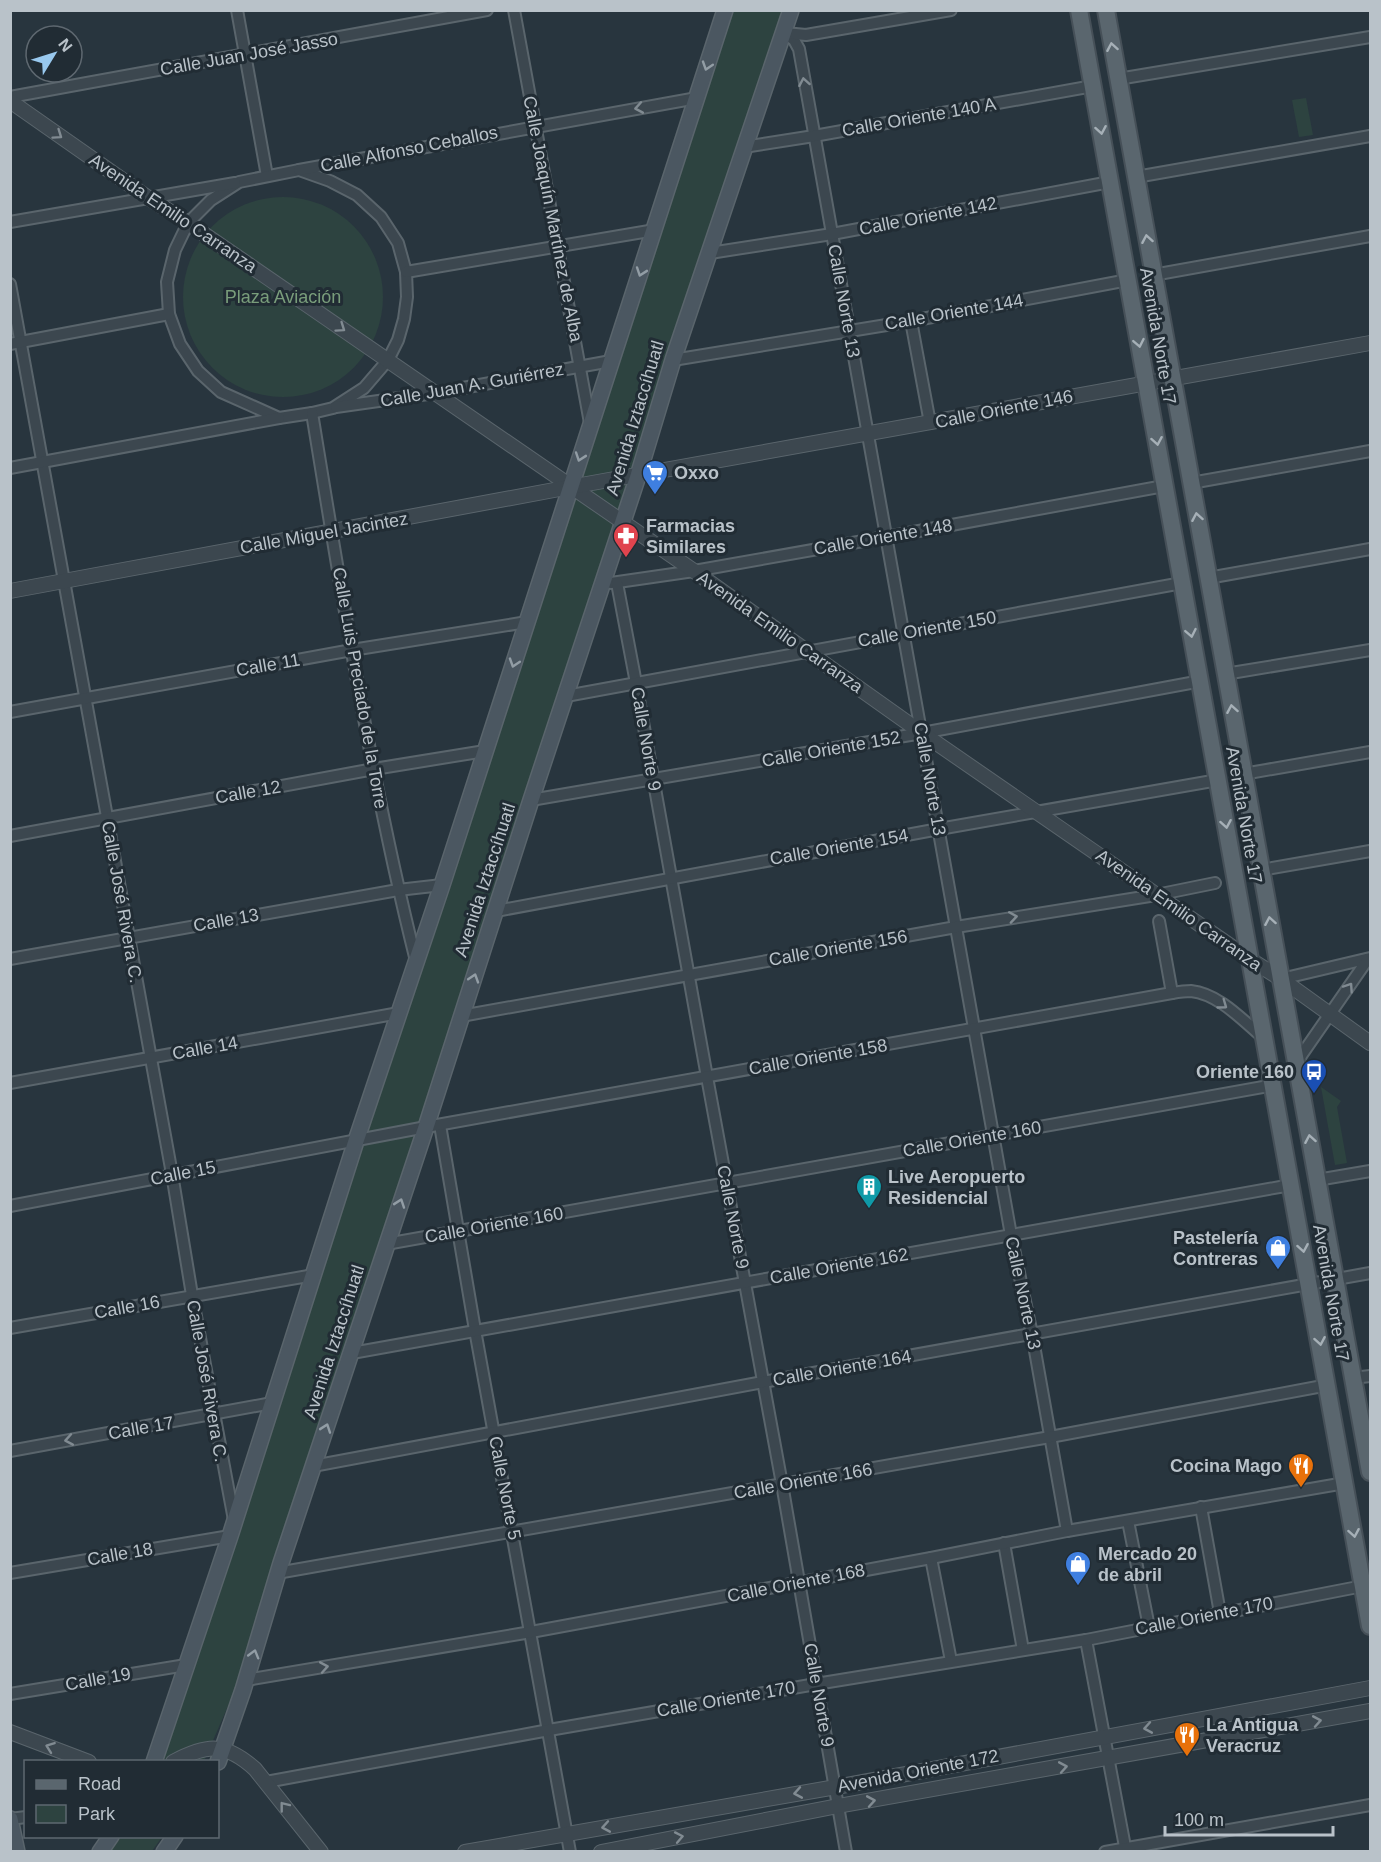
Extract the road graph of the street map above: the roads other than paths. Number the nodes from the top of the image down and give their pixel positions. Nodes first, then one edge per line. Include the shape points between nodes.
1 (237, 10) edge
2 (487, 10) edge
3 (514, 10) edge
4 (725, 10) edge
5 (783, 10) edge
6 (791, 10) edge
7 (951, 10) edge
8 (1079, 10) edge
9 (1106, 10) edge
10 (784, 33) junction
11 (1371, 37) edge
12 (244, 56) junction
13 (1118, 79) junction
14 (1093, 86) junction
15 (697, 98) junction
16 (10, 99) edge
17 (535, 126) junction
18 (814, 136) junction
19 (1371, 136) edge
20 (744, 147) junction
21 (298, 170) junction
22 (267, 176) junction
23 (1136, 177) junction
24 (239, 182) junction
25 (1110, 182) junction
26 (147, 197) junction
27 (10, 222) edge
28 (188, 223) junction
29 (655, 230) junction
30 (832, 234) junction
31 (1371, 236) edge
32 (558, 246) junction
33 (710, 253) junction
34 (406, 272) junction
35 (1153, 275) junction
36 (1128, 280) junction
37 (10, 284) edge
38 (168, 314) junction
39 (911, 321) junction
40 (849, 331) junction
41 (16, 343) edge
42 (1371, 344) edge
43 (388, 360) junction
44 (673, 360) junction
45 (611, 361) junction
46 (580, 366) junction
47 (1172, 379) junction
48 (1147, 383) junction
49 (435, 393) junction
50 (333, 408) junction
51 (312, 413) junction
52 (279, 418) junction
53 (930, 423) junction
54 (590, 427) junction
55 (868, 434) junction
56 (1371, 450) edge
57 (42, 462) junction
58 (10, 468) edge
59 (638, 476) junction
60 (1191, 483) junction
61 (1164, 486) junction
62 (570, 487) junction
63 (623, 522) junction
64 (332, 532) junction
65 (886, 537) junction
66 (1371, 549) edge
67 (694, 571) junction
68 (1208, 578) junction
69 (64, 580) junction
70 (609, 583) junction
71 (1182, 583) junction
72 (10, 591) edge
73 (527, 622) junction
74 (903, 633) junction
75 (352, 650) junction
76 (1371, 650) edge
77 (805, 651) junction
78 (1225, 674) junction
79 (1201, 681) junction
80 (636, 683) junction
81 (566, 696) junction
82 (85, 698) junction
83 (10, 712) edge
84 (922, 733) junction
85 (485, 751) junction
86 (1371, 752) edge
87 (374, 769) junction
88 (1244, 774) junction
89 (654, 780) junction
90 (1218, 780) junction
91 (531, 800) junction
92 (1038, 812) junction
93 (106, 818) junction
94 (939, 829) junction
95 (10, 836) edge
96 (1371, 851) edge
97 (1261, 870) junction
98 (672, 878) junction
99 (1215, 882) dead end
100 (442, 885) junction
101 (398, 890) junction
102 (1156, 895) junction
103 (496, 911) junction
104 (1159, 921) dead end
105 (956, 927) junction
106 (128, 937) junction
107 (1369, 958) edge
108 (10, 959) edge
109 (1251, 960) junction
110 (416, 962) junction
111 (689, 976) junction
112 (1281, 979) junction
113 (1172, 993) junction
114 (399, 1013) junction
115 (1330, 1015) junction
116 (461, 1016) junction
117 (975, 1029) junction
118 (1265, 1039) junction
119 (1371, 1043) edge
120 (150, 1057) junction
121 (1296, 1063) junction
122 (706, 1077) junction
123 (10, 1083) edge
124 (1274, 1084) junction
125 (433, 1126) junction
126 (993, 1136) junction
127 (356, 1141) junction
128 (1371, 1171) edge
129 (172, 1174) junction
130 (1317, 1180) junction
131 (726, 1183) junction
132 (1291, 1185) junction
133 (10, 1206) edge
134 (458, 1232) junction
135 (1011, 1235) junction
136 (386, 1244) junction
137 (1371, 1273) edge
138 (314, 1275) junction
139 (1335, 1279) junction
140 (745, 1282) junction
141 (1310, 1284) junction
142 (192, 1295) junction
143 (10, 1328) edge
144 (475, 1330) junction
145 (1032, 1334) junction
146 (352, 1353) junction
147 (1371, 1376) edge
148 (1353, 1378) junction
149 (763, 1382) junction
150 (1328, 1384) junction
151 (272, 1403) junction
152 (213, 1415) junction
153 (494, 1433) junction
154 (1050, 1437) junction
155 (10, 1451) edge
156 (314, 1466) junction
157 (1371, 1472) edge
158 (1345, 1483) junction
159 (783, 1484) junction
160 (1202, 1507) junction
161 (1128, 1521) junction
162 (232, 1528) junction
163 (1067, 1531) junction
164 (513, 1532) junction
165 (1004, 1543) junction
166 (931, 1558) junction
167 (10, 1573) edge
168 (277, 1573) junction
169 (800, 1582) junction
170 (1363, 1586) junction
171 (1220, 1613) junction
172 (1371, 1626) edge
173 (1149, 1627) junction
174 (531, 1632) junction
175 (1086, 1640) junction
176 (1023, 1650) junction
177 (951, 1661) junction
178 (186, 1665) junction
179 (246, 1680) junction
180 (816, 1684) junction
181 (1371, 1688) edge
182 (10, 1694) edge
183 (1371, 1711) edge
184 (549, 1730) junction
185 (10, 1732) edge
186 (1104, 1736) junction
187 (220, 1756) edge
188 (1108, 1759) junction
189 (86, 1760) edge
190 (154, 1760) edge
191 (175, 1760) edge
192 (266, 1782) junction
193 (836, 1787) junction
194 (1371, 1805) edge
195 (838, 1806) junction
196 (10, 1819) edge
197 (567, 1834) junction
198 (110, 1838) edge
199 (174, 1838) edge
200 (1125, 1850) edge
201 (17, 1851) edge
202 (100, 1851) edge
203 (164, 1851) edge
204 (321, 1851) edge
205 (465, 1851) edge
206 (570, 1851) edge
207 (601, 1851) edge
208 (846, 1851) edge
209 (1105, 1851) edge

1 - 12 street
2 - 12 street, Calle Juan José Jasso
3 - 17 street, Calle Joaquín Martínez de Alba
4 -> 15 main road
5 - 10 main road
6 - 10 main road, Avenida Iztaccíhuatl
7 - 10 street via 806,35
8 - 14 main road, Avenida Norte 17
13 -> 9 main road, Avenida Norte 17
18 -> 10 street, Calle Norte 13 via 799,49
10 - 20 main road, Avenida Iztaccíhuatl
11 - 13 street
12 - 16 street, Calle Juan José Jasso
12 - 22 street
13 - 23 main road, Avenida Norte 17
14 - 18 street, Calle Oriente 140 A
14 -> 25 main road, Avenida Norte 17
15 -> 17 street, Calle Alfonso Ceballos
15 - 29 main road
16 -> 26 street, Avenida Emilio Carranza
17 - 21 street, Calle Alfonso Ceballos
17 - 32 street, Calle Joaquín Martínez de Alba
18 - 20 street, Calle Oriente 140 A
18 - 30 street, Calle Norte 13
19 - 23 street
20 - 33 main road, Avenida Iztaccíhuatl
21 - 22 street, Calle Alfonso Ceballos
21 - 34 street via 357,195 381,217 398,243
22 - 24 street, Calle Alfonso Ceballos
35 -> 23 main road, Avenida Norte 17
24 - 26 street
24 - 28 street via 211,200
25 - 30 street, Calle Oriente 142
25 - 36 main road, Avenida Norte 17
26 - 27 street
26 - 28 street, Avenida Emilio Carranza
28 - 38 street via 175,250 167,282
28 -> 43 street, Avenida Emilio Carranza
29 - 32 street
29 -> 45 main road
30 - 33 street, Calle Oriente 142
30 - 40 street, Calle Norte 13
31 - 35 street
32 - 34 street
32 - 46 street, Calle Joaquín Martínez de Alba
33 - 44 main road, Avenida Iztaccíhuatl
34 - 43 street via 404,319
35 - 47 main road, Avenida Norte 17
36 - 39 street, Calle Oriente 144
36 -> 48 main road, Avenida Norte 17
37 - 41 street, Calle José Rivera C.
38 - 41 street
38 - 52 street via 180,344 198,371 221,392
39 - 40 street, Calle Oriente 144
39 - 53 street
40 - 44 street, Calle Oriente 144
40 - 55 street, Calle Norte 13
41 - 57 street, Calle José Rivera C.
42 - 47 street, Calle Oriente 146
43 - 49 street, Avenida Emilio Carranza
43 - 50 street via 364,387
44 - 59 main road, Avenida Iztaccíhuatl
45 - 46 street, Calle Juan A. Guriérrez
45 - 54 main road
46 - 49 street, Calle Juan A. Guriérrez
46 - 54 street, Calle Joaquín Martínez de Alba
47 - 48 street, Calle Oriente 146
47 - 60 main road, Avenida Norte 17
48 - 53 street, Calle Oriente 146
48 -> 61 main road, Avenida Norte 17
49 - 50 street, Calle Juan A. Guriérrez
49 - 62 street, Avenida Emilio Carranza
50 - 51 street, Calle Juan A. Guriérrez
51 - 52 street, Calle Juan A. Guriérrez
51 - 64 street, Calle Luis Preciado de la Torre
52 - 57 street
53 - 55 street, Calle Oriente 146
54 -> 62 main road
55 - 59 street, Calle Oriente 146
55 - 65 street, Calle Norte 13
56 - 60 street
57 - 58 street
57 - 69 street, Calle José Rivera C.
59 - 62 street, Calle Miguel Jacintez
59 - 63 main road, Avenida Iztaccíhuatl
68 -> 60 main road, Avenida Norte 17
61 - 65 street, Calle Oriente 148
61 - 71 main road, Avenida Norte 17
62 - 63 street, Avenida Emilio Carranza
62 - 64 street, Calle Miguel Jacintez
62 - 73 main road
63 - 67 street, Avenida Emilio Carranza
63 - 70 main road, Avenida Iztaccíhuatl
64 - 69 street, Calle Miguel Jacintez
64 - 75 street, Calle Luis Preciado de la Torre
65 - 67 street, Calle Oriente 148
65 - 74 street, Calle Norte 13
66 - 68 street
67 - 70 street, Calle Oriente 148
67 - 77 street, Avenida Emilio Carranza
68 - 78 main road, Avenida Norte 17
69 - 72 street, Calle Miguel Jacintez
69 - 82 street, Calle José Rivera C.
70 - 80 street, Calle Norte 9
70 - 81 main road, Avenida Iztaccíhuatl
71 - 74 street, Calle Oriente 150
71 -> 79 main road, Avenida Norte 17
73 - 75 street, Calle 11
73 -> 85 main road
74 - 77 street, Calle Oriente 150
74 - 84 street, Calle Norte 13
75 - 82 street, Calle 11
75 - 87 street, Calle Luis Preciado de la Torre
76 - 78 street
77 - 80 street, Calle Oriente 150
77 - 84 street, Avenida Emilio Carranza
88 -> 78 main road, Avenida Norte 17
79 - 84 street, Calle Oriente 152
79 - 90 main road, Avenida Norte 17
80 - 81 street, Calle Oriente 150
80 - 89 street, Calle Norte 9
81 - 91 main road, Avenida Iztaccíhuatl
82 - 83 street, Calle 11
82 - 93 street, Calle José Rivera C.
84 - 89 street, Calle Oriente 152
84 - 92 street, Avenida Emilio Carranza
84 - 94 street, Calle Norte 13
85 - 87 street, Calle 12
85 - 100 main road
86 - 88 street
87 - 93 street, Calle 12
87 - 101 street, Calle Luis Preciado de la Torre
88 - 97 main road, Avenida Norte 17
89 - 91 street, Calle Oriente 152
89 - 98 street, Calle Norte 9
90 - 92 street, Calle Oriente 154
90 -> 109 main road, Avenida Norte 17
91 - 103 main road, Avenida Iztaccíhuatl
92 - 94 street, Calle Oriente 154
92 - 102 street, Avenida Emilio Carranza
93 - 95 street, Calle 12
93 - 106 street, Calle José Rivera C.
94 - 98 street, Calle Oriente 154
94 - 105 street, Calle Norte 13
96 - 97 street
112 -> 97 main road, Avenida Norte 17
98 - 103 street, Calle Oriente 154
98 - 111 street, Calle Norte 9
99 - 102 street, Calle Oriente 156
100 - 101 street, Calle 13
100 - 110 main road
101 - 106 street, Calle 13
101 - 110 street, Calle Luis Preciado de la Torre
105 -> 102 street, Calle Oriente 156
102 - 109 street, Avenida Emilio Carranza
116 -> 103 main road, Avenida Iztaccíhuatl
104 - 113 street
105 - 111 street, Calle Oriente 156
105 - 117 street, Calle Norte 13
106 - 108 street, Calle 13
106 - 120 street, Calle José Rivera C.
107 - 112 street
115 -> 107 street
109 - 112 street, Avenida Emilio Carranza
109 - 118 main road, Avenida Norte 17
110 - 114 main road
111 - 116 street, Calle Oriente 156
111 - 122 street, Calle Norte 9
112 - 115 street, Avenida Emilio Carranza
112 - 121 main road, Avenida Norte 17
113 - 117 street, Calle Oriente 158
113 -> 118 street, Calle Oriente 158 via 1190,991 1206,995
114 - 120 street, Calle 14
114 - 127 main road
115 - 119 street, Avenida Emilio Carranza
115 - 121 street
116 - 125 main road, Avenida Iztaccíhuatl
117 - 122 street, Calle Oriente 158
117 - 126 street, Calle Norte 13
118 - 124 main road, Avenida Norte 17
120 - 123 street, Calle 14
120 - 129 street, Calle José Rivera C.
130 -> 121 main road, Avenida Norte 17
122 - 125 street, Calle Oriente 158
122 - 131 street, Calle Norte 9
124 - 126 street, Calle Oriente 160
124 - 132 main road, Avenida Norte 17
125 - 127 street, Calle Oriente 158
125 - 134 street, Calle Norte 5
136 -> 125 main road, Avenida Iztaccíhuatl
126 - 131 street, Calle Oriente 160
126 - 135 street, Calle Norte 13
127 - 129 street, Calle 15
127 - 138 main road
128 - 130 street
129 - 133 street, Calle 15
129 - 142 street, Calle José Rivera C.
130 - 139 main road, Avenida Norte 17
131 - 134 street, Calle Oriente 160
131 - 140 street, Calle Norte 9
132 - 135 street, Calle Oriente 162
132 -> 141 main road, Avenida Norte 17
134 - 136 street, Calle Oriente 160
134 - 144 street, Calle Norte 5
135 - 140 street, Calle Oriente 162
135 - 145 street, Calle Norte 13
136 - 146 main road, Avenida Iztaccíhuatl
137 - 139 street, Calle Oriente 164
138 - 142 street, Calle 16
138 - 151 main road
139 - 141 street, Calle Oriente 164
139 - 148 main road, Avenida Norte 17
140 - 144 street, Calle Oriente 162
140 - 149 street, Calle Norte 9
141 - 145 street, Calle Oriente 164
141 -> 150 main road, Avenida Norte 17
142 - 143 street, Calle 16
142 - 152 street, Calle José Rivera C.
144 - 146 street, Calle Oriente 162
144 - 153 street, Calle Norte 5
145 - 149 street, Calle Oriente 164
145 - 154 street, Calle Norte 13
156 -> 146 main road, Avenida Iztaccíhuatl
147 - 148 street
148 - 157 main road, Avenida Norte 17
149 - 153 street, Calle Oriente 164
149 - 159 street, Calle Norte 9
150 - 154 street, Calle Oriente 166
150 - 158 main road, Avenida Norte 17
151 - 152 street, Calle 17
151 - 162 main road
152 -> 155 street, Calle 17
152 - 162 street, Calle José Rivera C.
153 - 156 street, Calle Oriente 164
153 - 164 street, Calle Norte 5
154 - 159 street, Calle Oriente 166
154 - 163 street, Calle Norte 13
156 - 168 main road, Avenida Iztaccíhuatl
158 - 160 street, Calle Oriente 168
158 -> 170 main road, Avenida Norte 17
159 - 164 street, Calle Oriente 166
159 - 169 street, Calle Norte 9
160 - 161 street, Calle Oriente 168
160 - 171 street
161 - 163 street, Calle Oriente 168
161 - 173 street
162 - 167 street, Calle 18
162 - 178 main road
163 - 165 street, Calle Oriente 168
164 - 168 street, Calle Oriente 166
164 - 174 street, Calle Norte 5
165 - 166 street, Calle Oriente 168
165 - 176 street
166 - 169 street, Calle Oriente 168
166 - 177 street
179 -> 168 main road, Avenida Iztaccíhuatl
169 - 174 street, Calle Oriente 168
169 - 180 street, Calle Norte 9
170 - 171 street, Calle Oriente 170
170 - 172 main road, Avenida Norte 17
171 - 173 street, Calle Oriente 170
173 - 175 street, Calle Oriente 170
179 -> 174 street, Calle Oriente 168
174 - 184 street, Calle Norte 5
175 - 176 street, Calle Oriente 170
175 - 186 street
176 - 177 street, Calle Oriente 170
177 - 180 street, Calle Oriente 170
178 - 182 street, Calle 19
178 - 190 main road
179 - 187 main road, Avenida Iztaccíhuatl
180 - 184 street, Calle Oriente 170
180 - 193 street, Calle Norte 9
181 -> 186 street, Avenida Oriente 172
188 -> 183 street, Avenida Oriente 172
184 - 192 street, Calle Oriente 170
184 - 197 street, Calle Norte 5
189 -> 185 street
186 - 188 street
186 - 193 street, Avenida Oriente 172
187 - 191 street via 202,1748
187 - 192 street via 243,1759
195 -> 188 street, Avenida Oriente 172
188 - 200 street
204 -> 192 street
193 - 195 street, Calle Norte 9
193 -> 197 street, Avenida Oriente 172
194 - 200 street
207 -> 195 street, Avenida Oriente 172
195 - 208 street, Calle Norte 9
196 - 201 main road
197 - 205 street, Avenida Oriente 172
197 - 206 street, Calle Norte 5
198 - 202 main road
199 - 203 main road
200 - 209 street

